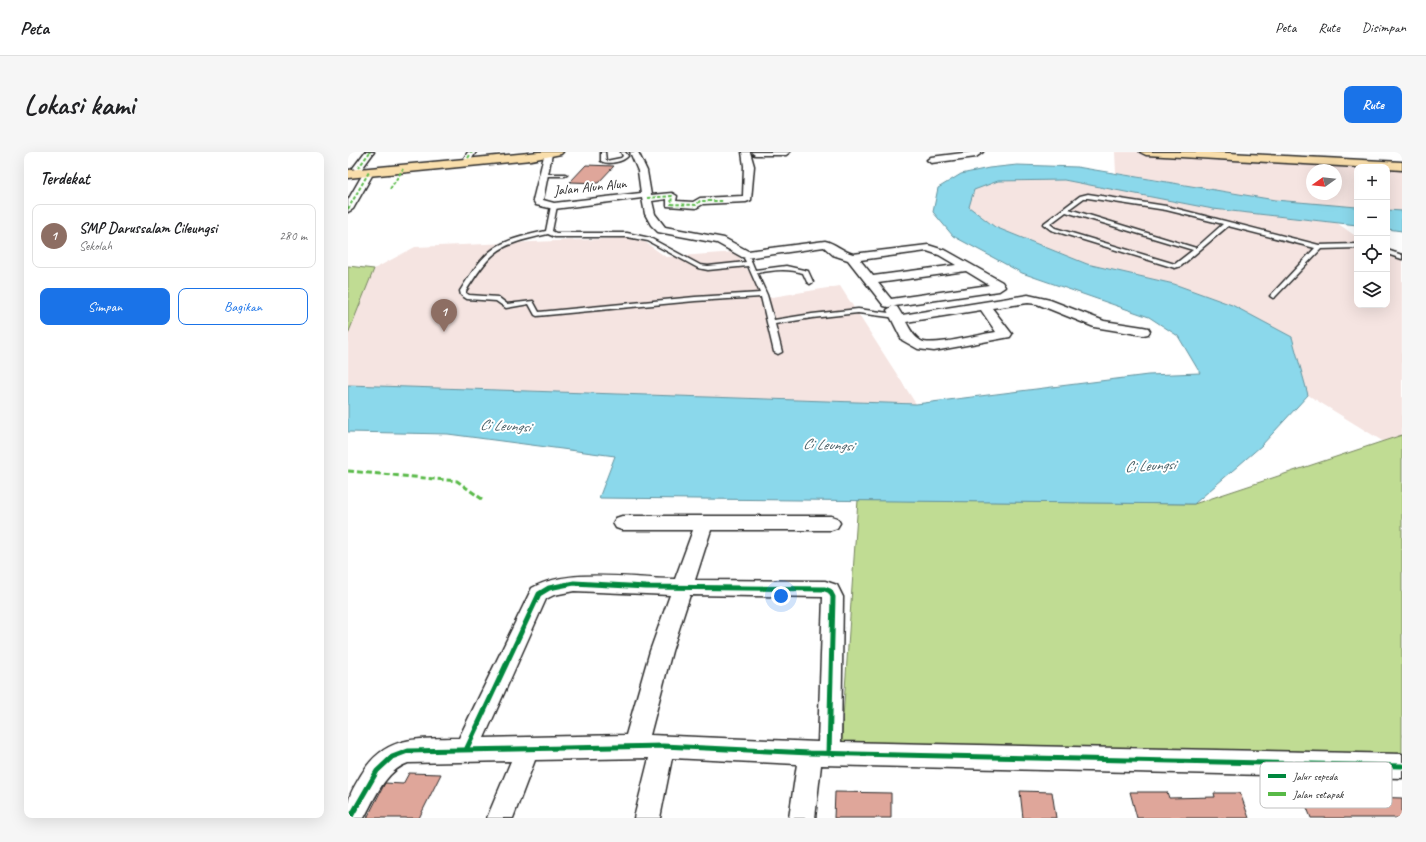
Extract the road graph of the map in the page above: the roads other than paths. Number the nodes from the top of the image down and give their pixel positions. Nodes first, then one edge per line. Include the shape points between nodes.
1 (370, 152) edge
2 (533, 152) edge
3 (604, 152) edge
4 (623, 152) edge
5 (634, 152) edge
6 (746, 152) edge
7 (755, 152) edge
8 (786, 152) edge
9 (979, 152) edge
10 (1148, 152) edge
11 (553, 153) edge
12 (470, 155) edge
13 (931, 160) dead end
14 (1402, 166) edge
15 (359, 169) edge
16 (348, 174) edge
17 (543, 175) junction
18 (565, 175) dead end
19 (647, 196) junction
20 (554, 206) junction
21 (348, 209) edge
22 (1065, 210) junction
23 (1227, 224) junction
24 (550, 232) junction
25 (1354, 246) edge
26 (1319, 247) junction
27 (1198, 250) junction
28 (1390, 253) edge
29 (1402, 257) edge
30 (852, 258) junction
31 (747, 260) junction
32 (968, 267) junction
33 (752, 272) junction
34 (871, 280) junction
35 (810, 282) dead end
36 (764, 294) junction
37 (1273, 296) dead end
38 (888, 303) junction
39 (984, 306) junction
40 (898, 318) junction
41 (771, 324) junction
42 (1143, 331) dead end
43 (778, 352) dead end
44 (622, 523) dead end
45 (704, 523) junction
46 (831, 523) dead end
47 (682, 586) junction
48 (635, 746) junction
49 (663, 746) junction
50 (528, 749) junction
51 (466, 750) junction
52 (819, 754) junction
53 (1260, 763) edge
54 (1392, 766) edge
55 (1402, 766) edge
56 (350, 818) edge
57 (500, 818) edge
58 (647, 818) edge
59 (802, 818) edge

1 - 15 street
2 - 12 main road
3 - 4 lane via 603,161 606,162 623,159 626,156
5 - 19 street via 641,163
6 - 19 street, Jalan Alun Alun via 749,171 748,198 700,201 696,205 671,204 672,196
7 - 8 street
9 - 13 street
10 - 14 main road
11 - 15 main road
11 - 17 street, Jalan Alun Alun
12 - 15 main road
15 - 16 main road
15 - 21 street
17 - 18 lane
17 - 20 street, Jalan Alun Alun via 538,200
19 - 20 street, Jalan Alun Alun
19 - 31 street via 655,225 662,230 714,238
20 - 24 lane
22 - 23 lane via 1088,196 1160,207
22 - 27 lane
22 - 27 lane via 1046,224 1053,229 1170,266 1179,266
23 - 26 lane
23 - 27 lane
24 - 31 lane via 559,236 638,237 650,240 703,267
24 - 36 lane via 498,248 486,257 463,294 467,297 498,299 506,306 531,302 537,314
25 - 26 lane
26 - 37 lane
28 - 29 lane
30 - 31 street via 837,253 825,244
30 - 32 street via 928,248
30 - 34 street
31 - 33 lane
32 - 34 street
32 - 38 street via 999,287
33 - 35 lane via 794,268 806,272
33 - 36 lane
34 - 38 street
36 - 41 lane
38 - 40 street
39 - 40 street
39 - 40 street via 1005,332 1003,334 927,346 914,343 907,336
39 - 42 street via 1028,299 1037,300 1066,309 1093,322
40 - 41 lane via 858,311
41 - 43 lane
44 - 45 street
45 - 46 street
45 - 47 street
47 - 48 street
47 - 51 street via 574,583 544,590 539,594
47 - 52 street via 830,591 833,597
48 - 49 street
48 - 50 street
49 - 52 street
49 - 58 street
50 - 51 street
50 - 57 street
51 - 56 street via 408,751 392,757 377,771
52 - 53 street
52 - 59 street
54 - 55 street

